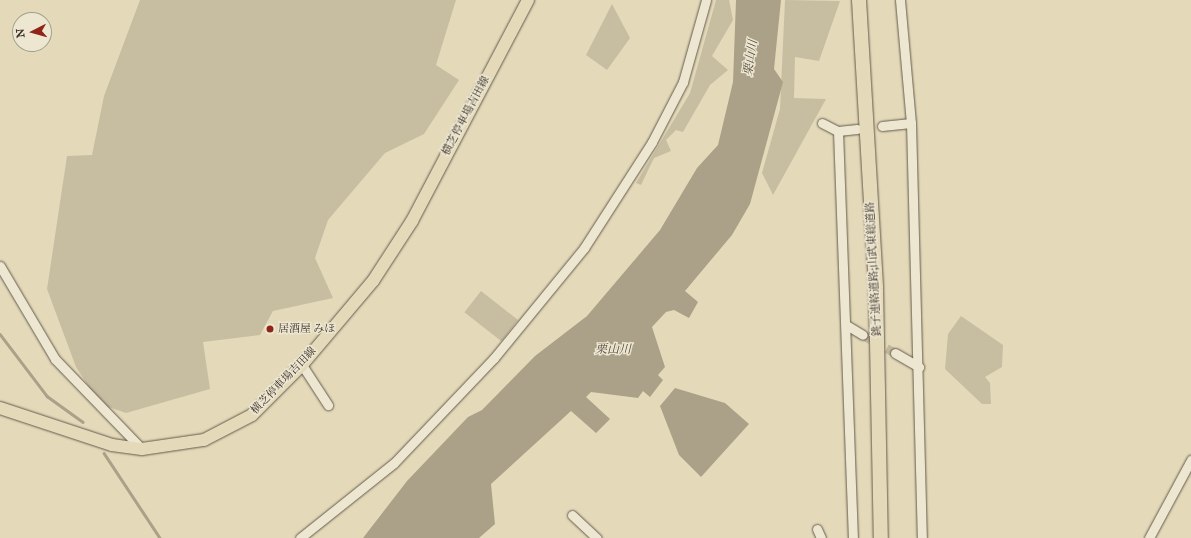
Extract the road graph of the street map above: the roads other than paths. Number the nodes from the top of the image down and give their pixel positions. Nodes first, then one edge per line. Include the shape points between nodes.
1 (528, 0) edge
2 (706, 0) edge
3 (859, 0) edge
4 (900, 0) edge
5 (822, 123) dead end
6 (911, 123) junction
7 (882, 126) dead end
8 (857, 129) dead end
9 (838, 131) junction
10 (0, 266) edge
11 (848, 326) junction
12 (862, 335) tunnel mouth
13 (895, 353) tunnel mouth
14 (302, 365) junction
15 (919, 367) junction
16 (328, 406) dead end
17 (0, 408) edge
18 (142, 449) junction
19 (1191, 460) edge
20 (1188, 471) edge
21 (572, 515) dead end
22 (300, 538) edge
23 (597, 538) edge
24 (815, 538) edge
25 (821, 538) edge
26 (853, 538) edge
27 (881, 538) edge
28 (922, 538) edge
29 (1149, 538) edge

1 - 14 main road, 横芝停車場吉田線 via 412,221 373,281
2 - 22 street via 683,82 652,142 584,248 494,358 394,463
3 - 27 highway, 銚子連絡道路;山武東総道路 via 876,295
4 - 6 street
5 - 9 street
6 - 7 street
6 - 15 street
8 - 9 street
9 - 11 street
10 - 18 street via 56,359
11 - 12 street
11 - 26 street
13 - 15 street
14 - 16 street
14 - 18 main road, 横芝停車場吉田線 via 252,415 221,434 188,445
15 - 28 street
17 - 18 main road, 横芝停車場吉田線 via 112,445
19 - 20 street
20 - 29 street
21 - 23 street
24 - 25 street via 817,529

